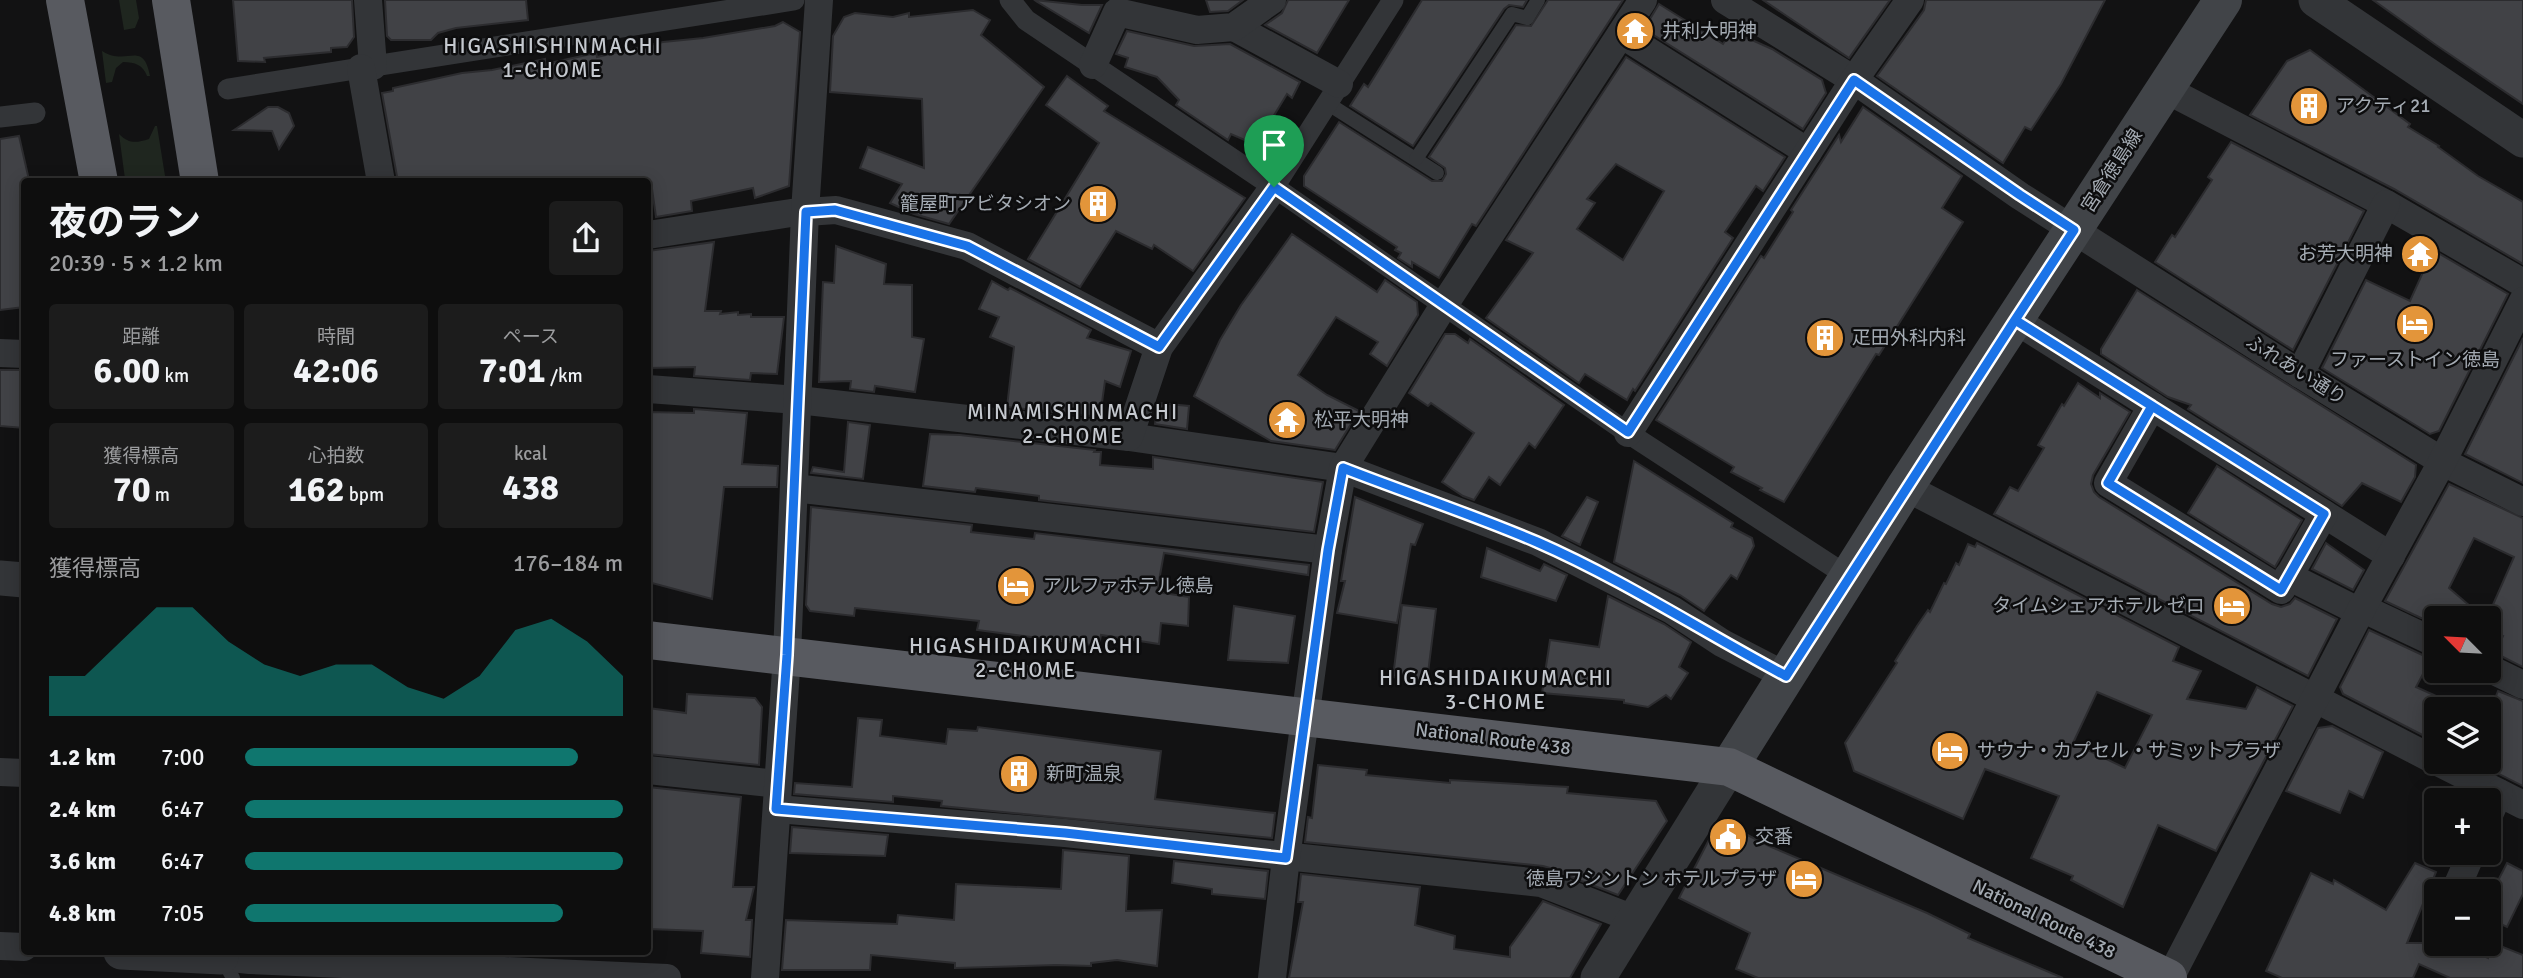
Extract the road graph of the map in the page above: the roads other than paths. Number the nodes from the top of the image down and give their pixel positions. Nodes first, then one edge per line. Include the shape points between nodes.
1 (65, 0) edge
2 (171, 0) edge
3 (368, 0) edge
4 (794, 0) edge
5 (819, 0) edge
6 (1010, 0) edge
7 (1272, 0) edge
8 (1393, 0) edge
9 (1538, 0) edge
10 (1643, 0) edge
11 (1910, 0) edge
12 (2223, 0) edge
13 (2316, 0) edge
14 (1731, 2) edge
15 (1234, 27) junction
16 (1621, 34) junction
17 (1093, 65) junction
18 (367, 67) junction
19 (1854, 80) junction
20 (228, 89) dead end
21 (2165, 89) junction
22 (1333, 94) junction
23 (35, 113) dead end
24 (0, 117) edge
25 (2523, 140) edge
26 (1808, 152) junction
27 (1416, 159) junction
28 (1437, 173) dead end
29 (98, 178) edge
30 (199, 178) edge
31 (381, 178) edge
32 (1274, 187) junction
33 (2386, 204) junction
34 (806, 212) junction
35 (2074, 230) junction
36 (651, 235) edge
37 (2523, 283) edge
38 (2523, 301) edge
39 (1444, 305) junction
40 (2015, 320) junction
41 (1159, 347) junction
42 (0, 353) edge
43 (21, 354) edge
44 (2300, 374) junction
45 (651, 389) edge
46 (798, 400) junction
47 (2152, 406) junction
48 (1628, 432) junction
49 (1129, 437) junction
50 (2442, 462) junction
51 (1343, 468) junction
52 (1905, 487) junction
53 (794, 488) junction
54 (2523, 502) edge
55 (2324, 514) junction
56 (1328, 550) junction
57 (2391, 556) junction
58 (2288, 576) junction
59 (1849, 577) junction
60 (0, 578) edge
61 (21, 580) edge
62 (2361, 610) junction
63 (2424, 638) edge
64 (651, 640) edge
65 (787, 655) junction
66 (2501, 674) edge
67 (1786, 676) junction
68 (2523, 685) edge
69 (2314, 699) junction
70 (1305, 716) junction
71 (2424, 755) edge
72 (1729, 767) junction
73 (651, 771) edge
74 (0, 772) edge
75 (21, 773) edge
76 (2456, 774) edge
77 (777, 797) junction
78 (2504, 805) edge
79 (1286, 858) junction
80 (1634, 919) junction
81 (0, 946) edge
82 (21, 947) edge
83 (152, 955) edge
84 (343, 958) edge
85 (225, 962) edge
86 (541, 976) edge
87 (2162, 977) edge
88 (667, 978) edge
89 (765, 978) edge
90 (1272, 978) edge
91 (1598, 978) edge

1 - 29 highway
2 - 30 highway
3 - 18 street
4 - 18 street
5 - 34 street
6 - 17 street via 1026,20
7 - 15 street
8 - 22 street
9 - 27 lane via 1527,18 1512,14
10 - 16 street
11 - 19 street
12 - 21 main road, 宮倉徳島線
13 - 25 street
14 - 19 street, ふれあい通り
15 - 17 street via 1197,30 1117,12
15 - 22 street
16 - 26 street
16 - 39 street
17 - 32 street
18 - 20 street
18 - 31 street
19 - 26 street
19 - 35 street, ふれあい通り
21 - 33 street
21 - 35 main road, 宮倉徳島線
22 - 27 lane
22 - 32 street
23 - 24 street
26 - 48 street
27 - 28 lane
32 - 39 street
32 - 41 street
33 - 37 street
33 - 44 street
34 - 36 street
34 - 41 street via 835,210 967,246
34 - 46 street
35 - 40 main road, 宮倉徳島線
35 - 44 street, ふれあい通り
38 - 50 street
39 - 48 street
39 - 51 street
40 - 47 street
40 - 52 main road, 宮倉徳島線
41 - 49 street
42 - 43 street
44 - 50 street, ふれあい通り
45 - 46 street
46 - 49 street
46 - 53 street
47 - 55 street
47 - 58 street via 2108,483 2281,590
48 - 59 street
49 - 51 street
50 - 54 street, ふれあい通り
50 - 57 street
51 - 56 street
51 - 67 street via 1538,542 1672,610 1722,643
52 - 59 main road, 宮倉徳島線
52 - 69 street
53 - 56 street
53 - 65 street
55 - 57 street
55 - 58 street
56 - 70 street
57 - 62 street
58 - 62 street
59 - 67 main road, 宮倉徳島線
60 - 61 street
62 - 63 street
62 - 69 street
64 - 65 highway, National Route 438
65 - 70 highway, National Route 438
65 - 77 street
66 - 68 street
67 - 72 main road, 宮倉徳島線
69 - 71 street
69 - 87 street
70 - 72 highway, National Route 438
70 - 79 street
72 - 80 street
72 - 87 highway, National Route 438
73 - 77 street
74 - 75 street
76 - 78 street
77 - 79 street
77 - 89 street
79 - 80 street via 1541,883
79 - 90 street
80 - 91 street
81 - 82 street
83 - 85 street
84 - 85 street
84 - 86 street
86 - 88 street

